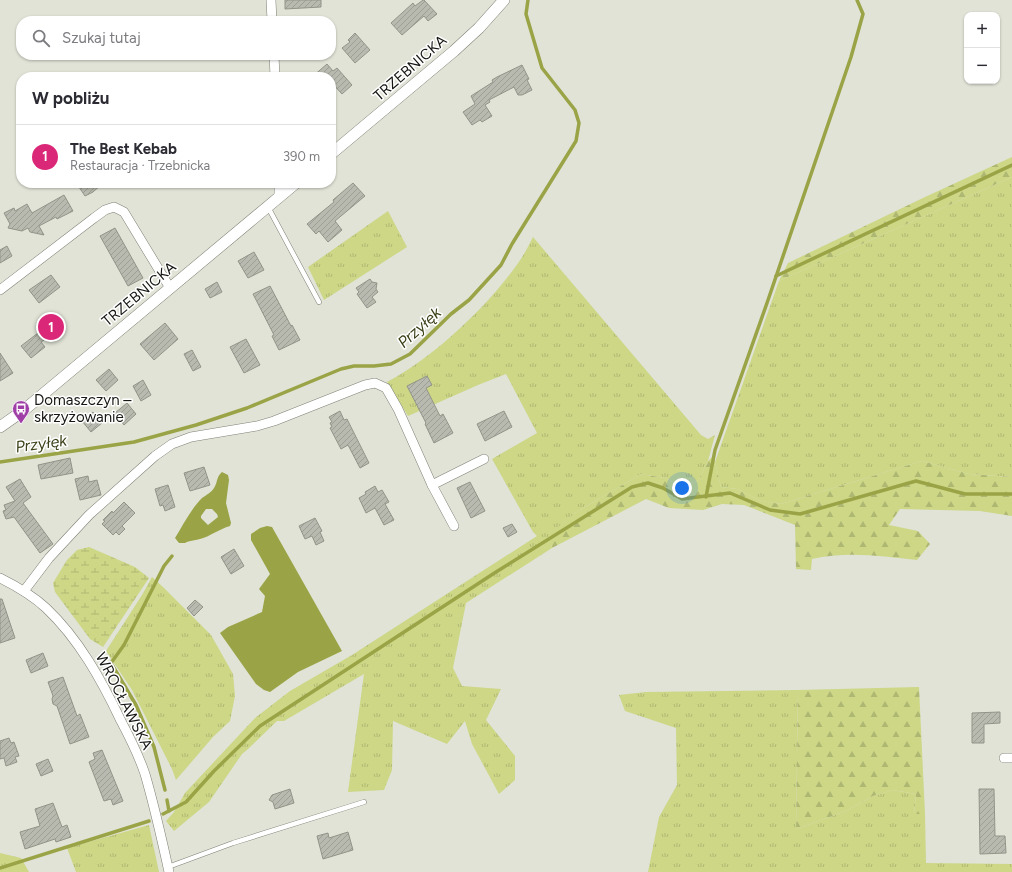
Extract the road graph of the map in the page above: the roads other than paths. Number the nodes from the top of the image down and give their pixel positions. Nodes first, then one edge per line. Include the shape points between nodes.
1 (271, 0) edge
2 (504, 0) edge
3 (272, 16) edge
4 (274, 60) edge
5 (275, 72) edge
6 (336, 150) edge
7 (279, 188) edge
8 (290, 188) edge
9 (279, 197) junction
10 (268, 207) junction
11 (170, 288) junction
12 (0, 290) edge
13 (318, 302) dead end
14 (0, 427) edge
15 (484, 459) dead end
16 (432, 485) junction
17 (454, 526) dead end
18 (0, 578) edge
19 (24, 591) junction
20 (364, 802) dead end
21 (168, 870) edge

1 - 3 street
2 - 6 street, TRZEBNICKA via 454,51
4 - 5 street
7 - 9 street
8 - 9 street, TRZEBNICKA
9 - 10 street, TRZEBNICKA
10 - 11 street, TRZEBNICKA
10 - 13 lane
11 - 12 street via 124,212 114,207 94,218
11 - 14 street, TRZEBNICKA via 24,410
15 - 16 street
16 - 17 street
16 - 19 street via 386,388 375,383 365,385 274,421 191,437 172,444 89,515
18 - 19 street, WROCŁAWSKA
19 - 21 street, WROCŁAWSKA via 45,607 61,624 83,652 107,692 144,774
20 - 21 lane via 233,843

